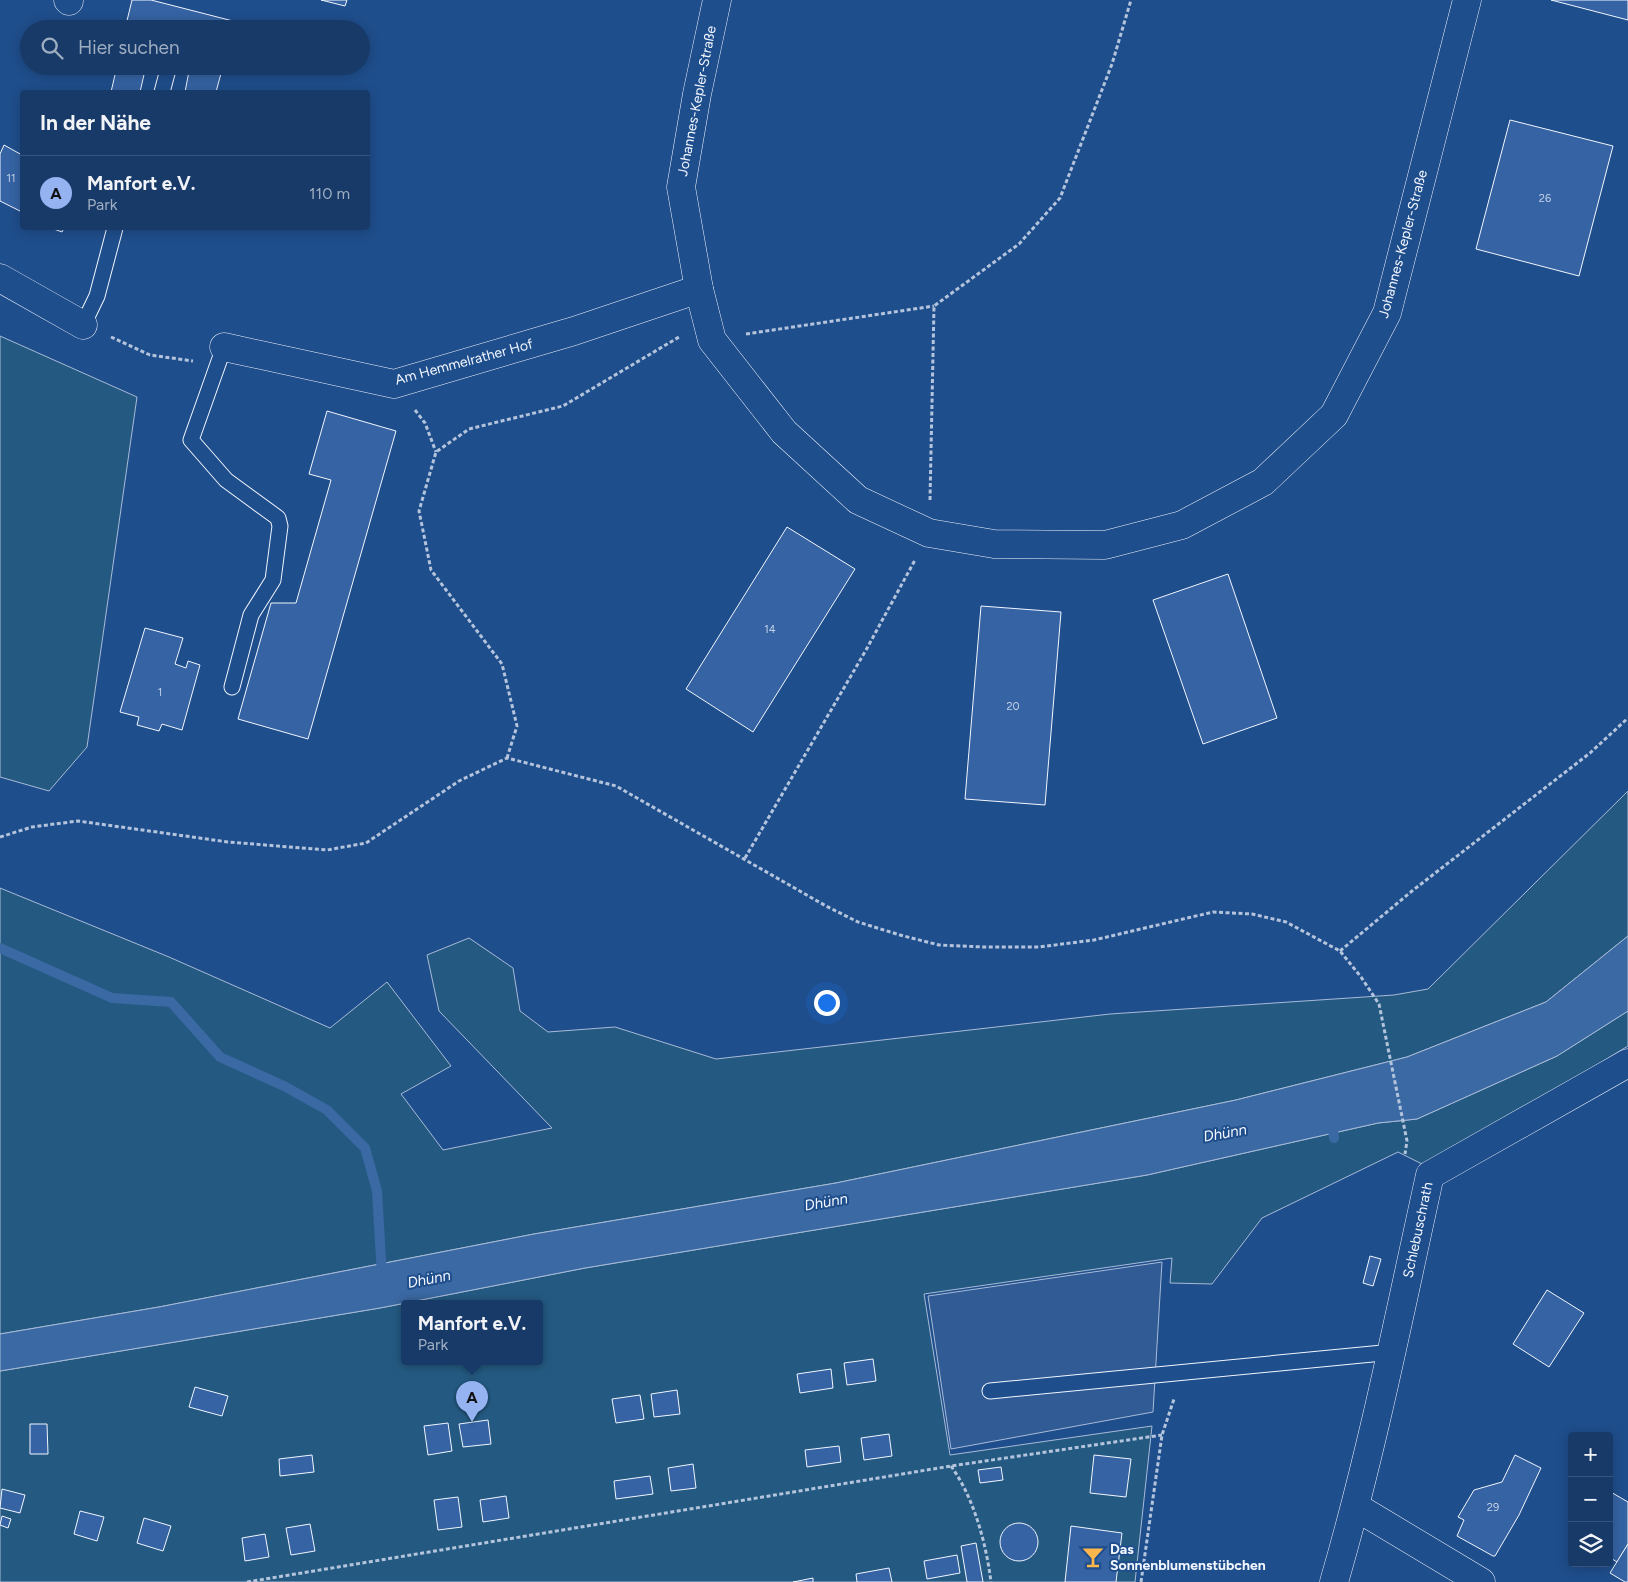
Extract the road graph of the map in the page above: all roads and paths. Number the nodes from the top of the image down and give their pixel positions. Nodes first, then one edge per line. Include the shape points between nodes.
1 (717, 0) edge
2 (1131, 0) edge
3 (1467, 0) edge
4 (167, 75) edge
5 (163, 90) edge
6 (115, 230) edge
7 (0, 278) edge
8 (699, 289) junction
9 (934, 306) junction
10 (83, 324) junction
11 (709, 330) junction
12 (224, 347) junction
13 (394, 384) junction
14 (436, 452) junction
15 (929, 533) junction
16 (232, 687) dead end
17 (1628, 718) edge
18 (507, 758) junction
19 (0, 837) edge
20 (745, 858) junction
21 (1340, 951) junction
22 (1628, 1063) edge
23 (1407, 1141) dead end
24 (1393, 1352) junction
25 (1182, 1372) junction
26 (990, 1390) dead end
27 (1162, 1435) junction
28 (951, 1466) junction
29 (1356, 1508) junction
30 (247, 1582) edge
31 (991, 1582) edge
32 (1141, 1582) edge
33 (1334, 1582) edge
34 (1481, 1582) edge

1 - 8 street, Johannes-Kepler-Straße via 681,187
2 - 9 path via 1112,64 1060,198 1018,244
3 - 15 street, Johannes-Kepler-Straße via 1387,313 1334,415 1262,482 1182,524 1105,545 994,544
4 - 5 lane
6 - 10 lane via 97,296
7 - 10 street
8 - 11 street, Johannes-Kepler-Straße
8 - 13 street, Am Hemmelrather Hof via 574,331
9 - 11 path
9 - 15 path
10 - 12 path via 150,355 197,362
11 - 14 path via 563,406 469,429
11 - 15 street, Johannes-Kepler-Straße via 784,432 851,494
12 - 13 street, Am Hemmelrather Hof
12 - 16 lane via 191,440 226,480 278,518 280,526 273,580 251,615
13 - 14 path via 425,423
14 - 18 path via 419,511 430,570 502,664 517,726
15 - 20 path via 866,650
17 - 21 path via 1590,754 1412,891
18 - 19 path via 459,781 366,844 327,850 228,842 78,821 32,827
18 - 20 path via 616,786
20 - 21 path via 858,922 939,945 1039,947 1094,940 1212,912 1252,914 1286,922
21 - 23 path via 1380,1004
22 - 24 street, Schlebuschrath via 1430,1175
24 - 25 lane
24 - 29 street, Schlebuschrath
25 - 26 lane
25 - 27 path
27 - 28 path
27 - 32 path
28 - 30 path
28 - 31 path via 983,1536
29 - 33 street, Schlebuschrath
29 - 34 street

